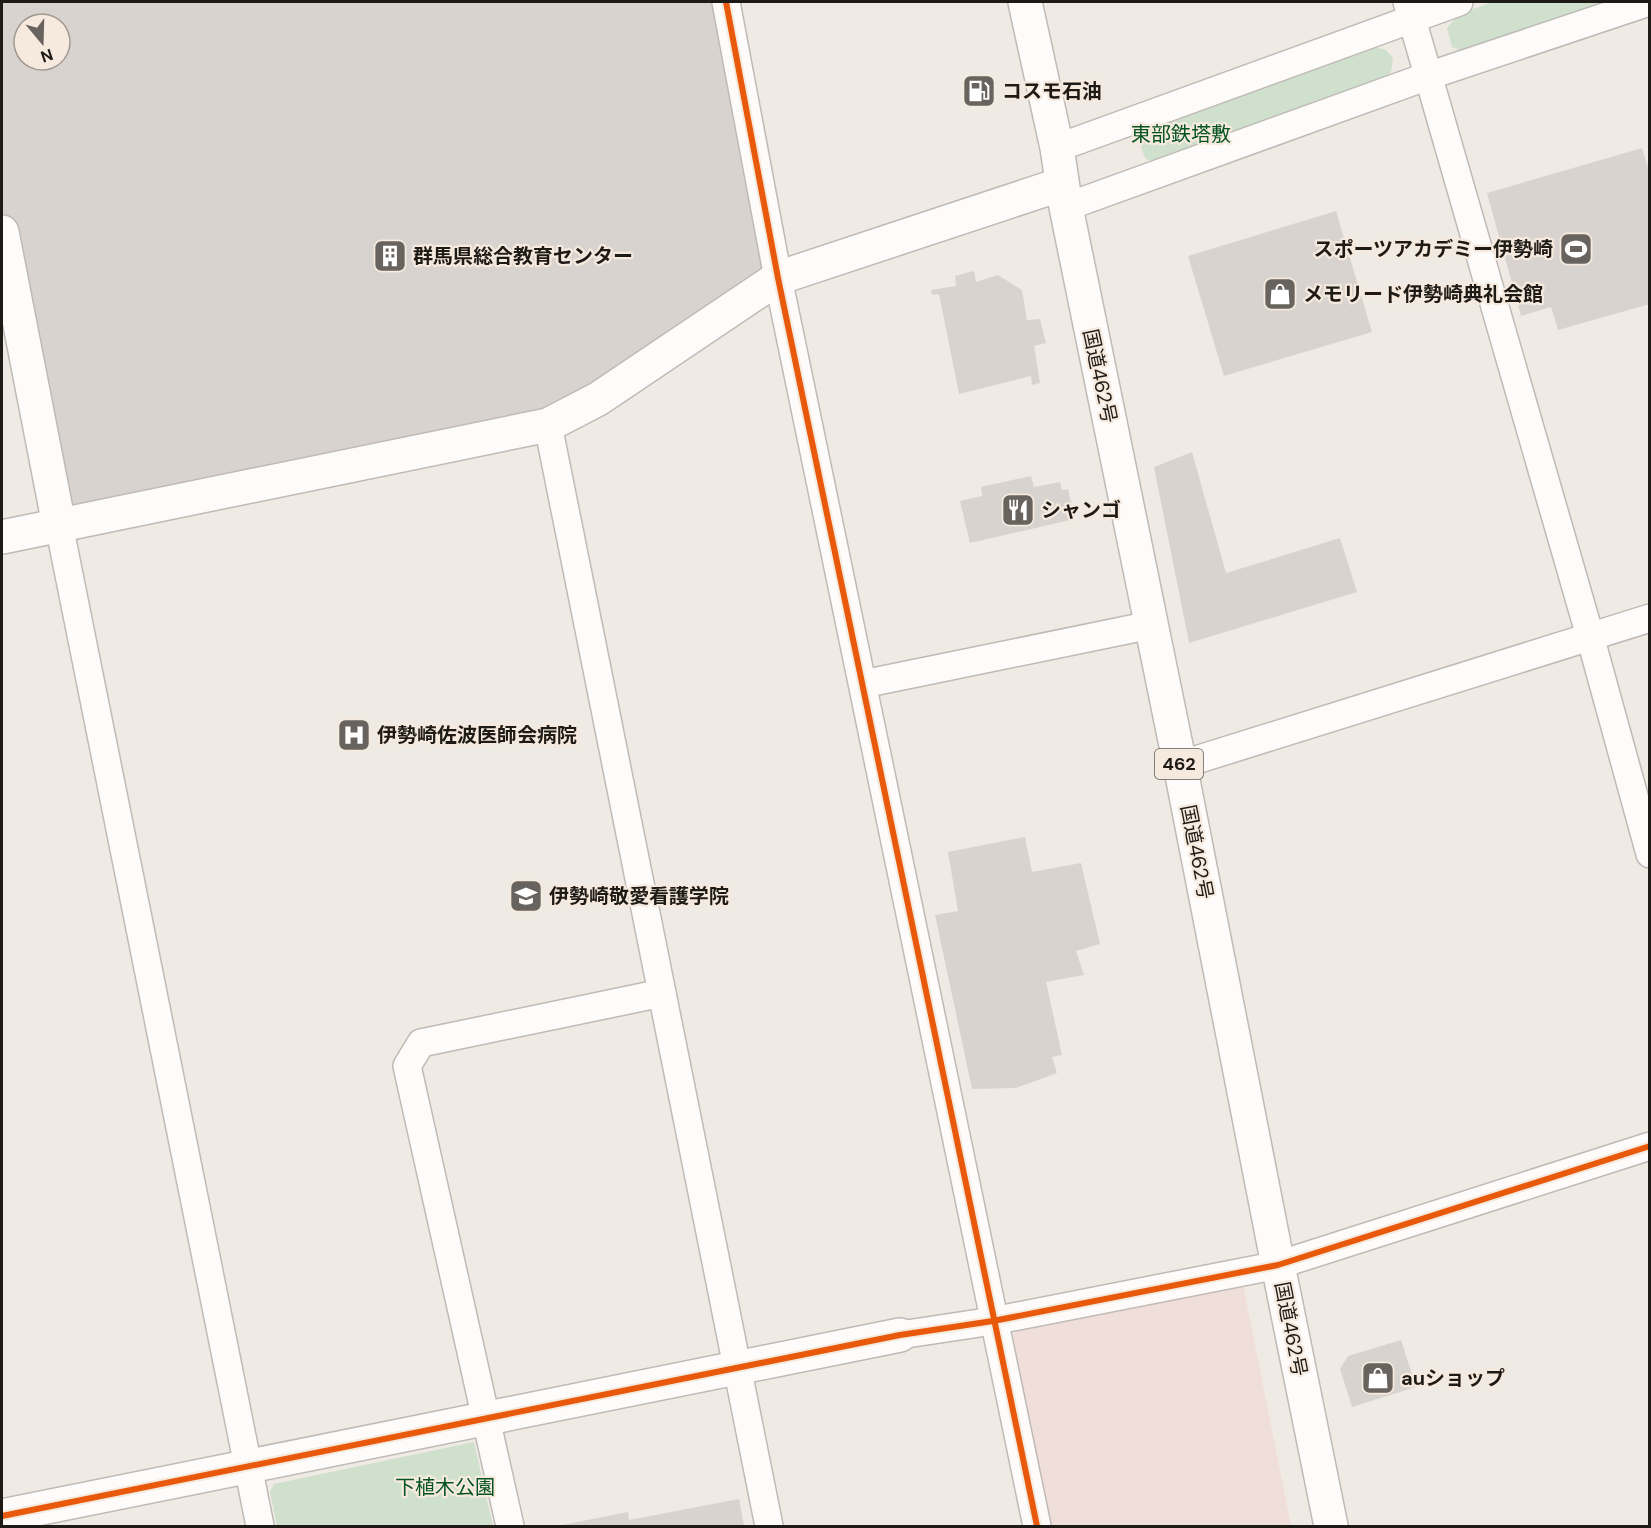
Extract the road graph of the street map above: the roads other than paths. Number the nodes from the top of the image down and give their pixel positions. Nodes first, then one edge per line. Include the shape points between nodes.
1 (726, 2) edge
2 (1025, 2) edge
3 (1459, 2) edge
4 (1649, 2) edge
5 (1410, 10) edge
6 (1428, 76) junction
7 (1058, 148) junction
8 (1064, 196) junction
9 (2, 232) edge
10 (778, 278) junction
11 (548, 425) junction
12 (59, 525) junction
13 (2, 537) edge
14 (1650, 618) edge
15 (1151, 625) junction
16 (1590, 636) junction
17 (863, 684) junction
18 (1180, 765) junction
19 (1650, 854) edge
20 (662, 993) junction
21 (1650, 1146) edge
22 (1278, 1265) junction
23 (993, 1321) junction
24 (900, 1335) joint
25 (738, 1368) junction
26 (486, 1419) junction
27 (248, 1467) junction
28 (2, 1516) edge
29 (260, 1527) edge
30 (510, 1527) edge
31 (769, 1527) edge
32 (1037, 1527) edge
33 (1331, 1527) edge

1 - 10 street
2 - 7 main road, 国道462号 / 462
3 - 5 street
4 - 6 street
5 - 6 street
5 - 7 street
6 - 8 street
6 - 16 street
7 - 8 main road, 国道462号 / 462
8 - 10 main road
8 - 15 main road, 国道462号 / 462
9 - 12 main road
10 - 11 main road via 598,399
10 - 17 street
11 - 12 main road
11 - 20 street
12 - 13 main road
12 - 27 street
14 - 16 street
15 - 17 street
15 - 18 main road, 国道462号 / 462
16 - 18 street
16 - 19 street
17 - 23 street
18 - 22 main road, 国道462号 / 462
20 - 25 street
20 - 26 street via 421,1043 407,1066
21 - 22 street
22 - 23 street
22 - 33 main road, 国道462号 / 462
23 - 24 street
23 - 32 street
24 - 25 main road
25 - 26 main road
25 - 31 street
26 - 27 main road
26 - 30 street
27 - 28 main road
27 - 29 street

